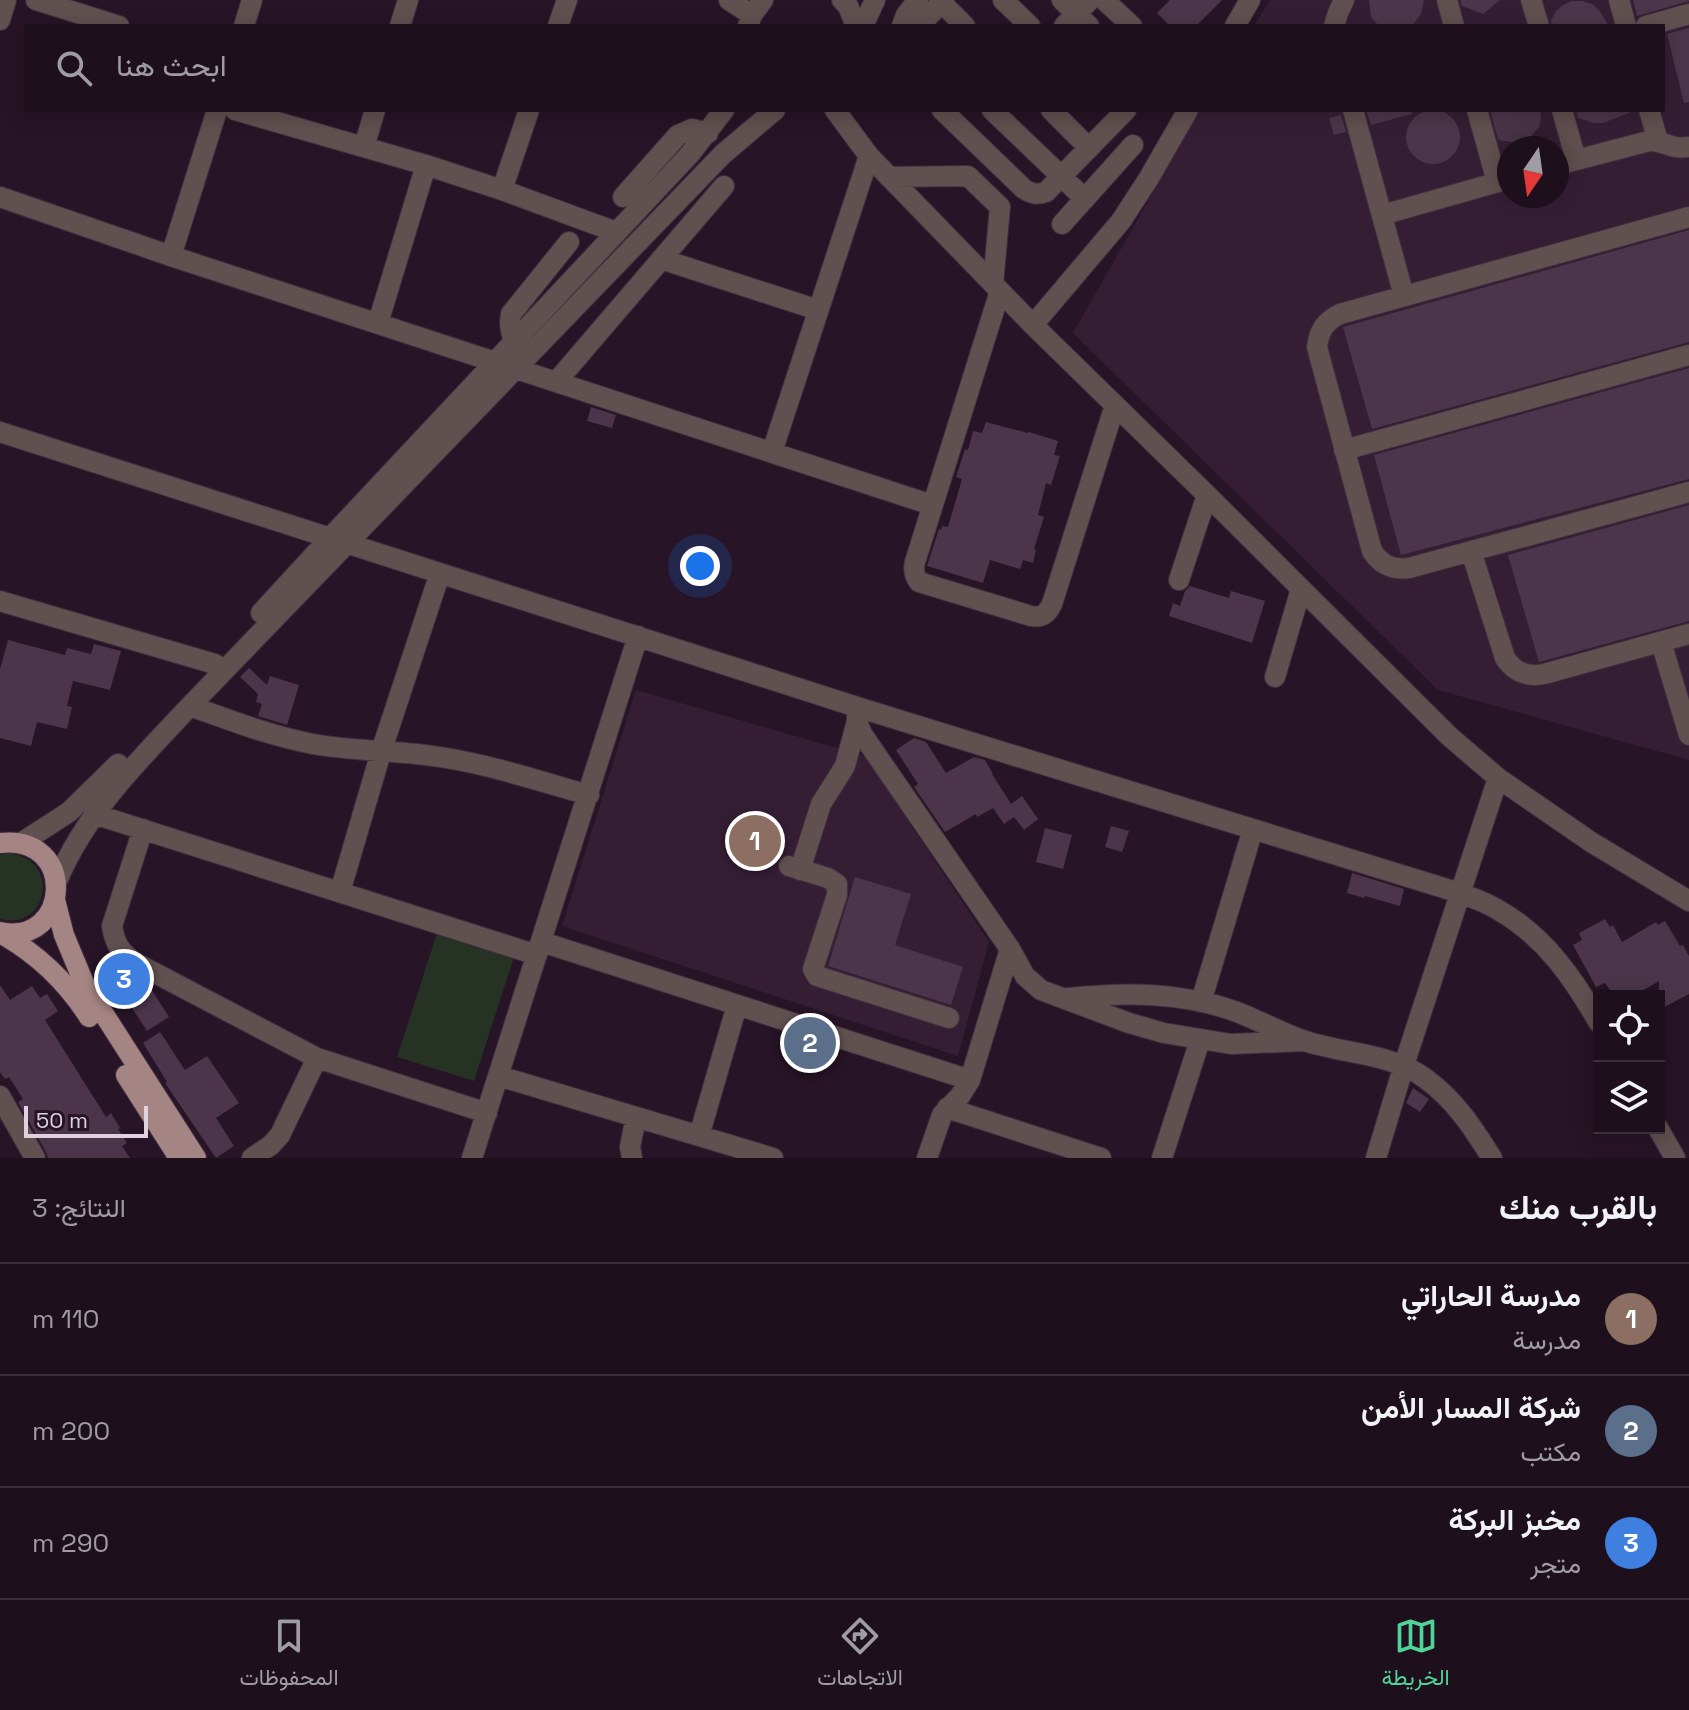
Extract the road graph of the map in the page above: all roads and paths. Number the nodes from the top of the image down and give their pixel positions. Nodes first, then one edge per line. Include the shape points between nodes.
1 (36, 0) edge
2 (252, 0) edge
3 (408, 0) edge
4 (567, 0) edge
5 (729, 0) edge
6 (842, 0) edge
7 (875, 0) edge
8 (918, 0) edge
9 (1003, 0) edge
10 (1104, 0) edge
11 (1118, 0) edge
12 (1344, 0) edge
13 (1447, 0) edge
14 (1531, 0) edge
15 (1619, 0) edge
16 (943, 1) edge
17 (1248, 1) edge
18 (754, 14) edge
19 (1689, 14) edge
20 (113, 24) edge
21 (245, 24) edge
22 (401, 24) edge
23 (559, 24) edge
24 (855, 24) edge
25 (864, 24) edge
26 (907, 24) edge
27 (908, 24) edge
28 (963, 24) edge
29 (1028, 24) edge
30 (1130, 24) edge
31 (1144, 24) edge
32 (1236, 24) edge
33 (1335, 24) edge
34 (1453, 24) edge
35 (1538, 24) edge
36 (1625, 24) edge
37 (1653, 24) edge
38 (216, 112) edge
39 (242, 112) edge
40 (374, 112) edge
41 (528, 112) edge
42 (723, 112) edge
43 (773, 112) edge
44 (836, 112) edge
45 (944, 112) edge
46 (981, 112) edge
47 (994, 112) edge
48 (1053, 112) edge
49 (1121, 112) edge
50 (1187, 112) edge
51 (1354, 112) edge
52 (1478, 112) edge
53 (1562, 112) edge
54 (1650, 112) edge
55 (964, 130) junction
56 (708, 133) junction
57 (1564, 136) edge
58 (1658, 141) junction
59 (1133, 145) dead end
60 (364, 147) junction
61 (1689, 147) edge
62 (1089, 148) junction
63 (869, 156) junction
64 (1569, 161) edge
65 (1497, 164) edge
66 (426, 165) junction
67 (1062, 176) junction
68 (889, 177) junction
69 (1497, 182) edge
70 (724, 186) dead end
71 (502, 190) junction
72 (0, 197) edge
73 (623, 197) dead end
74 (1085, 199) junction
75 (1382, 215) junction
76 (1689, 217) edge
77 (1062, 224) dead end
78 (616, 232) junction
79 (569, 242) dead end
80 (171, 256) junction
81 (661, 259) junction
82 (996, 288) junction
83 (1404, 296) junction
84 (818, 310) junction
85 (378, 323) junction
86 (1033, 325) junction
87 (514, 340) junction
88 (1689, 355) edge
89 (495, 361) junction
90 (516, 367) junction
91 (557, 381) junction
92 (1115, 405) junction
93 (0, 432) edge
94 (1344, 450) junction
95 (772, 452) junction
96 (1689, 492) edge
97 (1207, 495) junction
98 (932, 505) junction
99 (338, 541) junction
100 (1471, 551) junction
101 (440, 573) junction
102 (1179, 580) dead end
103 (1301, 589) junction
104 (0, 601) edge
105 (1689, 634) edge
106 (638, 636) junction
107 (1661, 642) junction
108 (215, 664) junction
109 (1275, 677) dead end
110 (190, 706) junction
111 (857, 714) junction
112 (1689, 735) edge
113 (381, 752) junction
114 (1498, 778) junction
115 (589, 795) junction
116 (94, 814) junction
117 (143, 829) junction
118 (1253, 829) junction
119 (8, 840) edge
120 (56, 891) junction
121 (340, 892) junction
122 (1460, 893) junction
123 (1689, 901) edge
124 (0, 933) edge
125 (539, 948) junction
126 (1010, 949) junction
127 (1063, 999) junction
128 (1201, 1002) junction
129 (737, 1005) junction
130 (1593, 1013) edge
131 (949, 1018) dead end
132 (1200, 1040) junction
133 (1304, 1041) junction
134 (317, 1058) junction
135 (1404, 1065) junction
136 (499, 1076) junction
137 (970, 1080) junction
138 (0, 1096) edge
139 (947, 1108) junction
140 (487, 1113) junction
141 (636, 1117) junction
142 (1661, 1134) edge
143 (703, 1144) edge
144 (276, 1151) edge
145 (35, 1158) edge
146 (179, 1158) edge
147 (196, 1158) edge
148 (252, 1158) edge
149 (472, 1158) edge
150 (632, 1158) edge
151 (773, 1158) edge
152 (927, 1158) edge
153 (1101, 1158) edge
154 (1162, 1158) edge
155 (1376, 1158) edge
156 (1492, 1158) edge
157 (1675, 1158) edge

1 - 20 street
2 - 21 street
3 - 22 street
4 - 23 street
5 - 18 street
6 - 24 street
7 - 25 street
8 - 26 street via 906,15
9 - 29 street
10 - 30 street
11 - 31 street
12 - 33 street
13 - 34 street
14 - 35 street
15 - 36 street
16 - 27 street
16 - 28 street
17 - 32 street
19 - 37 street
38 - 80 street
39 - 60 street
40 - 60 street
41 - 71 street
42 - 56 street
43 - 90 street via 723,154
44 - 63 street
45 - 55 street
46 - 55 street
47 - 67 street
48 - 62 street
49 - 62 street
50 - 86 street via 1121,221
51 - 75 street
52 - 65 street
53 - 57 street
54 - 58 street
55 - 67 street via 1031,193 1046,192
56 - 73 street via 692,129 678,135
56 - 78 street
58 - 61 street
58 - 64 street
59 - 74 street
60 - 66 street
62 - 67 street
63 - 68 street
63 - 84 street
66 - 71 street
66 - 85 street
67 - 74 street
68 - 82 street
68 - 82 street via 968,176 1000,207
69 - 75 street
70 - 81 street
71 - 78 street
72 - 80 street
74 - 77 street
75 - 83 street
76 - 83 street
78 - 87 street
79 - 87 street via 511,314
80 - 85 street
81 - 84 street
81 - 91 street
82 - 86 street
82 - 98 street
83 - 94 street via 1340,314 1320,333 1318,354
84 - 95 street
85 - 89 street
86 - 92 street
87 - 89 street
88 - 94 street
89 - 90 street
89 - 99 street
90 - 91 street
90 - 99 street
91 - 95 street
92 - 97 street
92 - 98 street via 1052,604 1044,615 1031,616 919,582 913,569
93 - 99 street
94 - 100 street via 1372,551 1384,564 1409,568
95 - 98 street
96 - 100 street
97 - 102 street
97 - 103 street
99 - 101 street
99 - 108 street
99 - 110 street
100 - 107 street via 1505,658 1521,673 1544,674
101 - 106 street
101 - 113 street
103 - 109 street
103 - 114 street
104 - 108 street
105 - 107 street
106 - 111 street
106 - 115 street
107 - 112 street
108 - 119 street via 84,799 54,823
110 - 113 street via 292,739
110 - 116 street
111 - 118 street
111 - 126 street via 862,734
111 - 131 street via 845,766 821,804 795,868 833,880 838,889 813,969 817,976
113 - 115 street via 480,765
113 - 121 street
114 - 122 street
114 - 123 street
115 - 125 street
116 - 117 street
116 - 120 street via 67,857
117 - 121 street
117 - 134 street via 112,926 123,955
118 - 122 street
118 - 128 street
119 - 120 main road via 41,853 54,871
120 - 124 main road via 47,917 33,928
120 - 147 main road via 64,935 84,983
121 - 125 street
122 - 130 street via 1499,910 1539,940 1572,977
122 - 135 street
124 - 146 main road via 44,962 69,989
125 - 129 street
125 - 136 street
126 - 127 street via 1030,981
126 - 137 street
127 - 128 street via 1133,993
127 - 132 street via 1129,1023
128 - 133 street
129 - 137 street
129 - 143 street
132 - 133 street
132 - 154 street
133 - 135 street
134 - 140 street
134 - 144 street
135 - 155 street
135 - 156 street via 1443,1092
136 - 140 street
136 - 141 street
137 - 139 street
138 - 145 street
139 - 152 street
139 - 153 street
140 - 149 street
141 - 143 street
141 - 150 street
142 - 157 street
143 - 151 street
144 - 148 street

